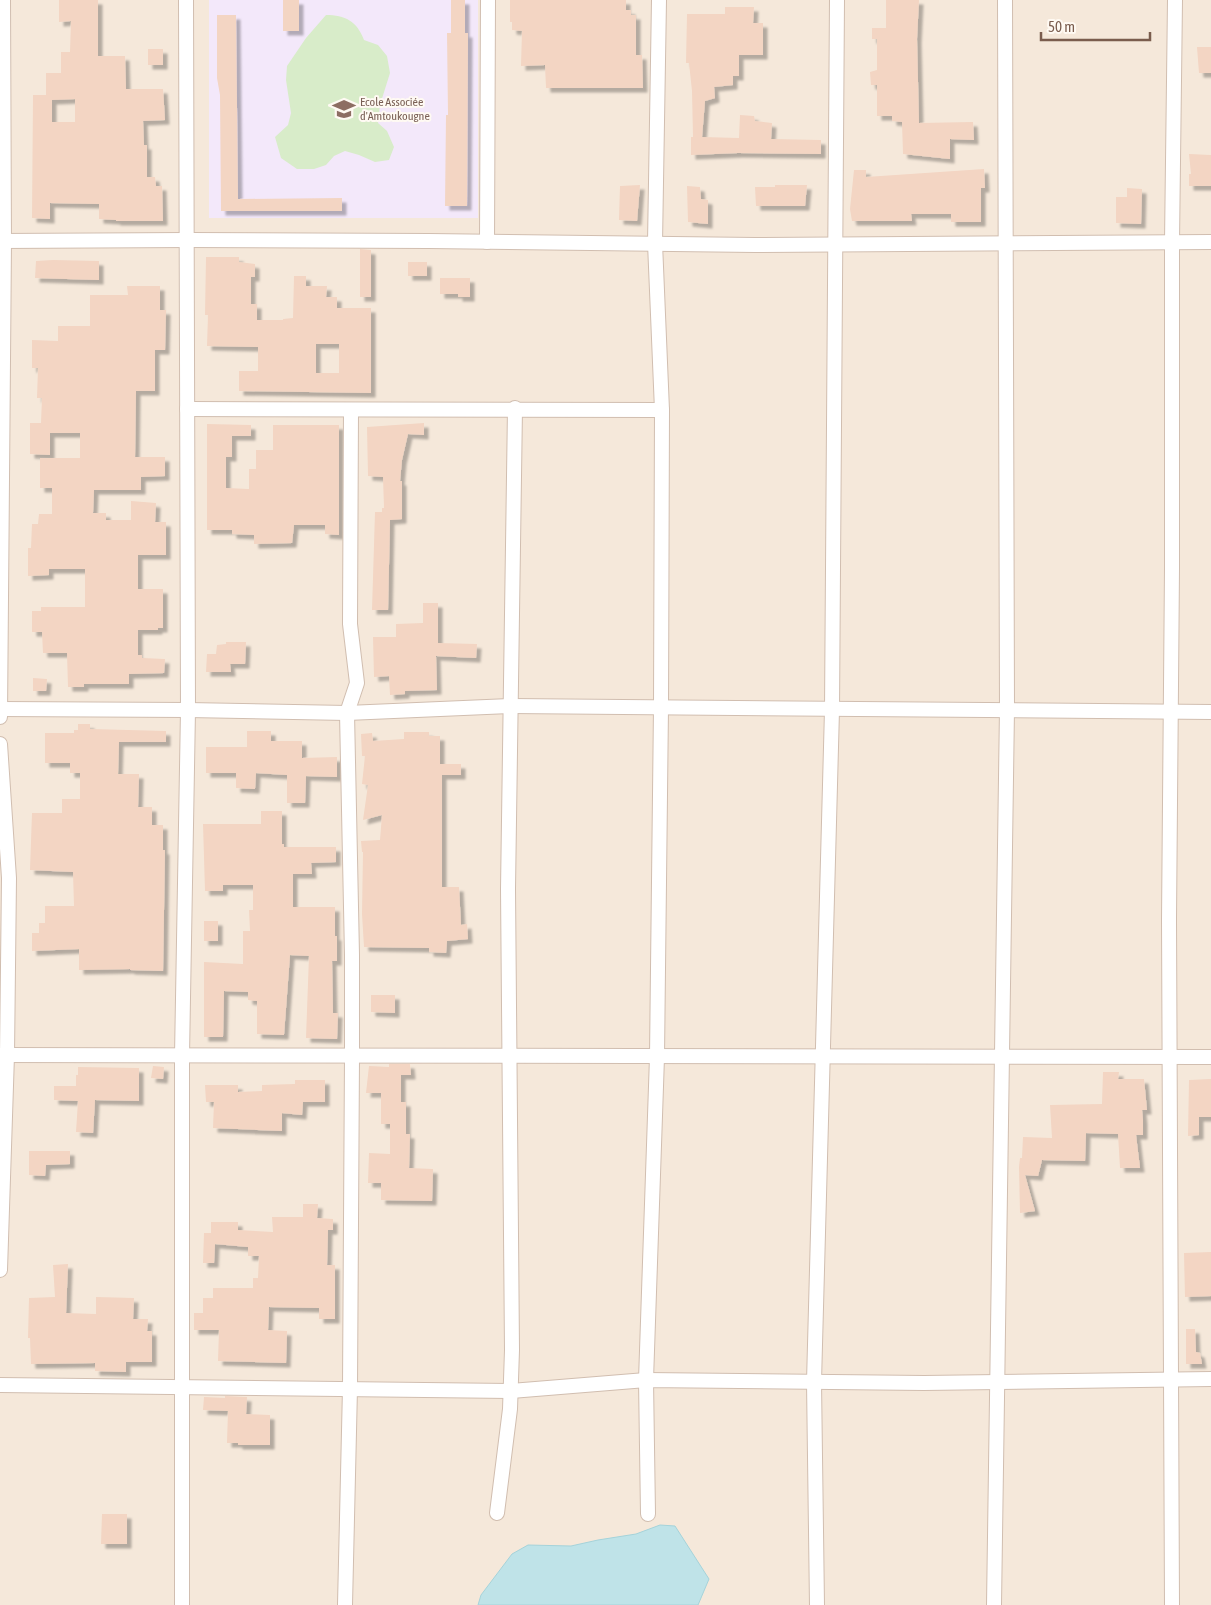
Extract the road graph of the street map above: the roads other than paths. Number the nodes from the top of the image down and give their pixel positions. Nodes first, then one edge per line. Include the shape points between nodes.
1 (3, 0) edge
2 (186, 0) edge
3 (488, 0) edge
4 (659, 0) edge
5 (837, 0) edge
6 (1004, 0) edge
7 (1175, 0) edge
8 (188, 240) junction
9 (2, 241) edge
10 (488, 242) junction
11 (1172, 242) junction
12 (1211, 242) edge
13 (655, 243) junction
14 (1006, 244) junction
15 (836, 245) junction
16 (514, 408) junction
17 (187, 409) junction
18 (351, 410) junction
19 (662, 410) junction
20 (510, 706) junction
21 (661, 707) junction
22 (0, 709) edge
23 (1007, 709) junction
24 (188, 710) junction
25 (832, 710) junction
26 (1171, 712) junction
27 (1211, 712) edge
28 (347, 713) junction
29 (0, 718) edge
30 (0, 744) edge
31 (3, 1055) edge
32 (182, 1056) junction
33 (510, 1056) junction
34 (352, 1057) junction
35 (657, 1057) junction
36 (822, 1057) junction
37 (1002, 1057) junction
38 (1169, 1057) junction
39 (1211, 1057) edge
40 (0, 1270) edge
41 (1170, 1379) junction
42 (1211, 1379) edge
43 (646, 1380) junction
44 (997, 1381) junction
45 (814, 1382) junction
46 (0, 1385) edge
47 (183, 1386) junction
48 (350, 1388) junction
49 (511, 1390) junction
50 (497, 1513) dead end
51 (648, 1514) dead end
52 (182, 1605) edge
53 (345, 1605) edge
54 (817, 1605) edge
55 (994, 1605) edge
56 (1172, 1605) edge

1 - 9 street
2 - 8 street
3 - 10 street
4 - 13 street
5 - 15 street
6 - 14 street
7 - 11 street
8 - 9 street
8 - 10 street
8 - 17 street
9 - 22 street
10 - 13 street
11 - 12 street
11 - 14 street
11 - 26 street
13 - 15 street
13 - 19 street
14 - 15 street
14 - 23 street
15 - 25 street
16 - 18 street
16 - 19 street
16 - 20 street
17 - 18 street
17 - 24 street
18 - 28 street via 350,624 357,683
19 - 21 street
20 - 21 street
20 - 28 street
20 - 33 street
21 - 25 street
21 - 35 street
22 - 24 street
22 - 29 street
23 - 25 street
23 - 26 street
23 - 37 street
24 - 28 street
24 - 32 street
25 - 36 street
26 - 27 street
26 - 38 street
28 - 34 street
30 - 31 street via 9,878
31 - 32 street
31 - 40 street
32 - 34 street
32 - 47 street
33 - 34 street
33 - 35 street
33 - 49 street
34 - 48 street
35 - 36 street
35 - 43 street
36 - 37 street
36 - 45 street
37 - 38 street
37 - 44 street
38 - 39 street
38 - 41 street
41 - 42 street
41 - 44 street
41 - 56 street
43 - 45 street
43 - 49 street
43 - 51 street
44 - 45 street
44 - 55 street
45 - 54 street
46 - 47 street
47 - 48 street
47 - 52 street
48 - 49 street
48 - 53 street
49 - 50 street

